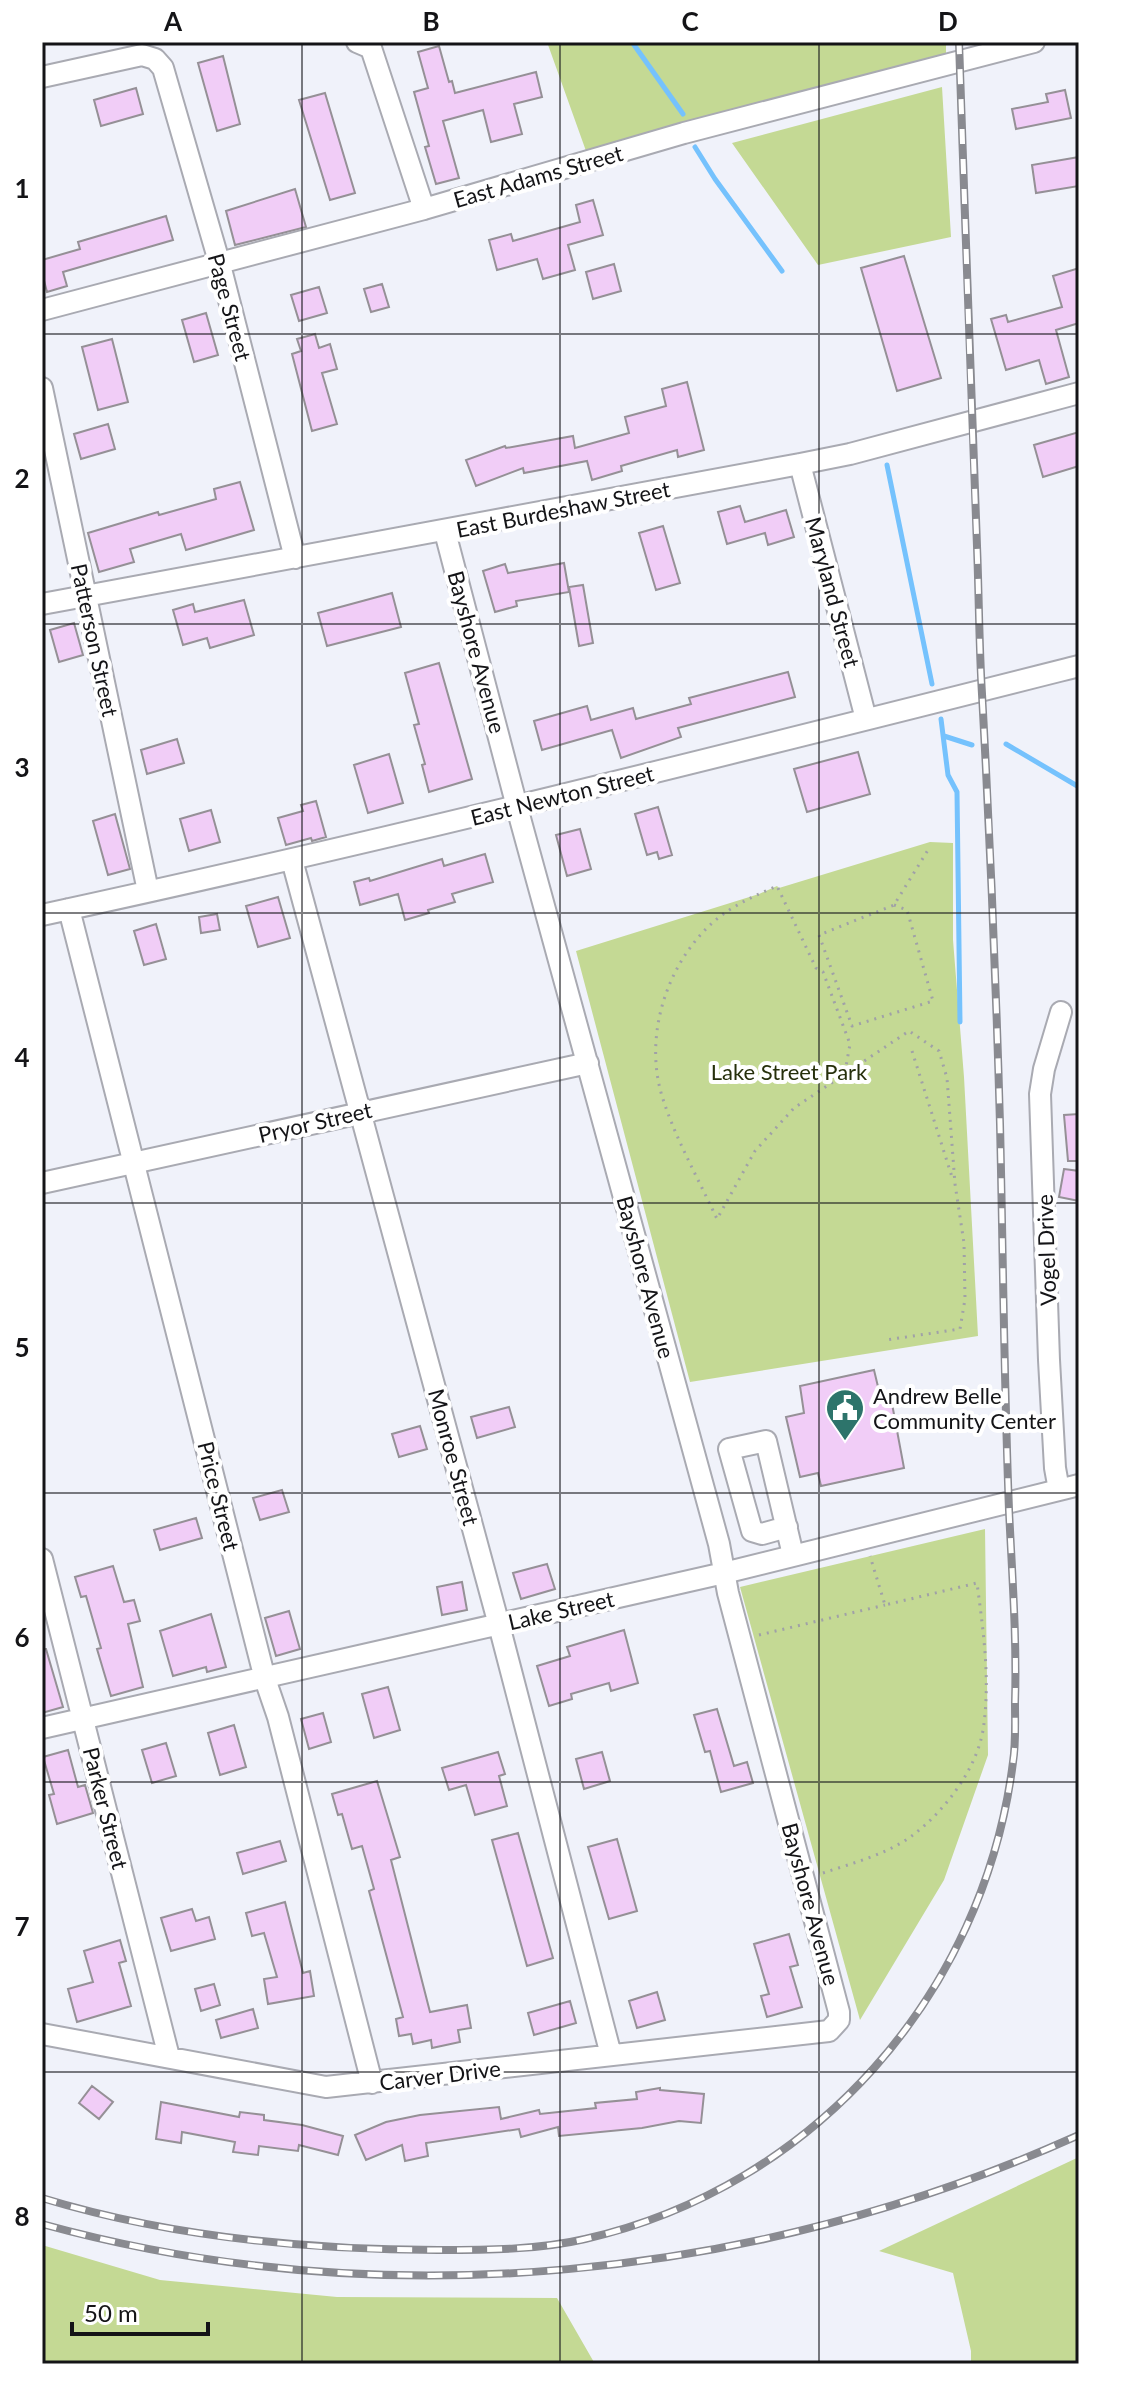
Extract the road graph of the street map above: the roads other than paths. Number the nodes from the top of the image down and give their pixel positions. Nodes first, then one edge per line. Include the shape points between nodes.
1 (357, 42) edge
2 (1034, 42) edge
3 (42, 77) edge
4 (424, 209) junction
5 (220, 265) junction
6 (42, 310) edge
7 (42, 388) edge
8 (1079, 393) edge
9 (800, 464) junction
10 (445, 532) junction
11 (295, 558) junction
12 (85, 596) junction
13 (42, 604) edge
14 (1079, 666) edge
15 (866, 719) junction
16 (517, 807) junction
17 (292, 860) junction
18 (148, 891) junction
19 (69, 909) junction
20 (42, 915) edge
21 (1061, 1012) dead end
22 (588, 1063) junction
23 (361, 1112) junction
24 (134, 1163) junction
25 (42, 1183) edge
26 (729, 1449) junction
27 (695, 1456) junction
28 (1069, 1488) edge
29 (787, 1527) junction
30 (793, 1555) junction
31 (42, 1559) edge
32 (724, 1573) junction
33 (499, 1625) junction
34 (265, 1679) junction
35 (84, 1719) junction
36 (42, 1728) edge
37 (838, 2024) joint
38 (42, 2034) edge
39 (611, 2055) junction
40 (169, 2057) junction
41 (372, 2083) junction

1 - 4 street via 371,48
2 - 4 street, East Adams Street via 684,133
3 - 5 street, Page Street via 136,56 155,59 165,74
4 - 5 street, East Adams Street
5 - 6 street, East Adams Street
5 - 11 street, Page Street
7 - 12 street, Patterson Street
8 - 9 street, East Burdeshaw Street
9 - 10 street, East Burdeshaw Street
9 - 15 street, Maryland Street
10 - 11 street, East Burdeshaw Street
10 - 16 street, Bayshore Avenue
11 - 12 street, East Burdeshaw Street
12 - 13 street, East Burdeshaw Street
12 - 18 street, Patterson Street
14 - 15 street, East Newton Street
15 - 16 street, East Newton Street
16 - 17 street, East Newton Street
16 - 22 street, Bayshore Avenue
17 - 18 street, East Newton Street
17 - 23 street, Monroe Street
18 - 19 street, East Newton Street
19 - 20 street, East Newton Street
19 - 24 street, Price Street
21 - 28 street, Vogel Drive via 1040,1094 1049,1360
22 - 23 street, Pryor Street
22 - 27 street, Bayshore Avenue
23 - 24 street, Pryor Street
23 - 33 street, Monroe Street
24 - 25 street, Pryor Street
24 - 34 street, Price Street
26 - 27 street
26 - 29 street via 752,1531 762,1534
26 - 29 street via 766,1441
27 - 32 street, Bayshore Avenue
28 - 30 street, Lake Street
29 - 30 street
30 - 32 street, Lake Street
31 - 35 street, Parker Street
32 - 33 street, Lake Street
32 - 37 street, Bayshore Avenue
33 - 34 street, Lake Street
33 - 39 street, Monroe Street
34 - 35 street, Lake Street
34 - 41 street, Price Street
35 - 36 street, Lake Street
35 - 40 street, Parker Street
37 - 39 street, Carver Drive via 829,2031
38 - 40 street, Carver Drive
39 - 41 street, Carver Drive
40 - 41 street, Carver Drive via 326,2087

